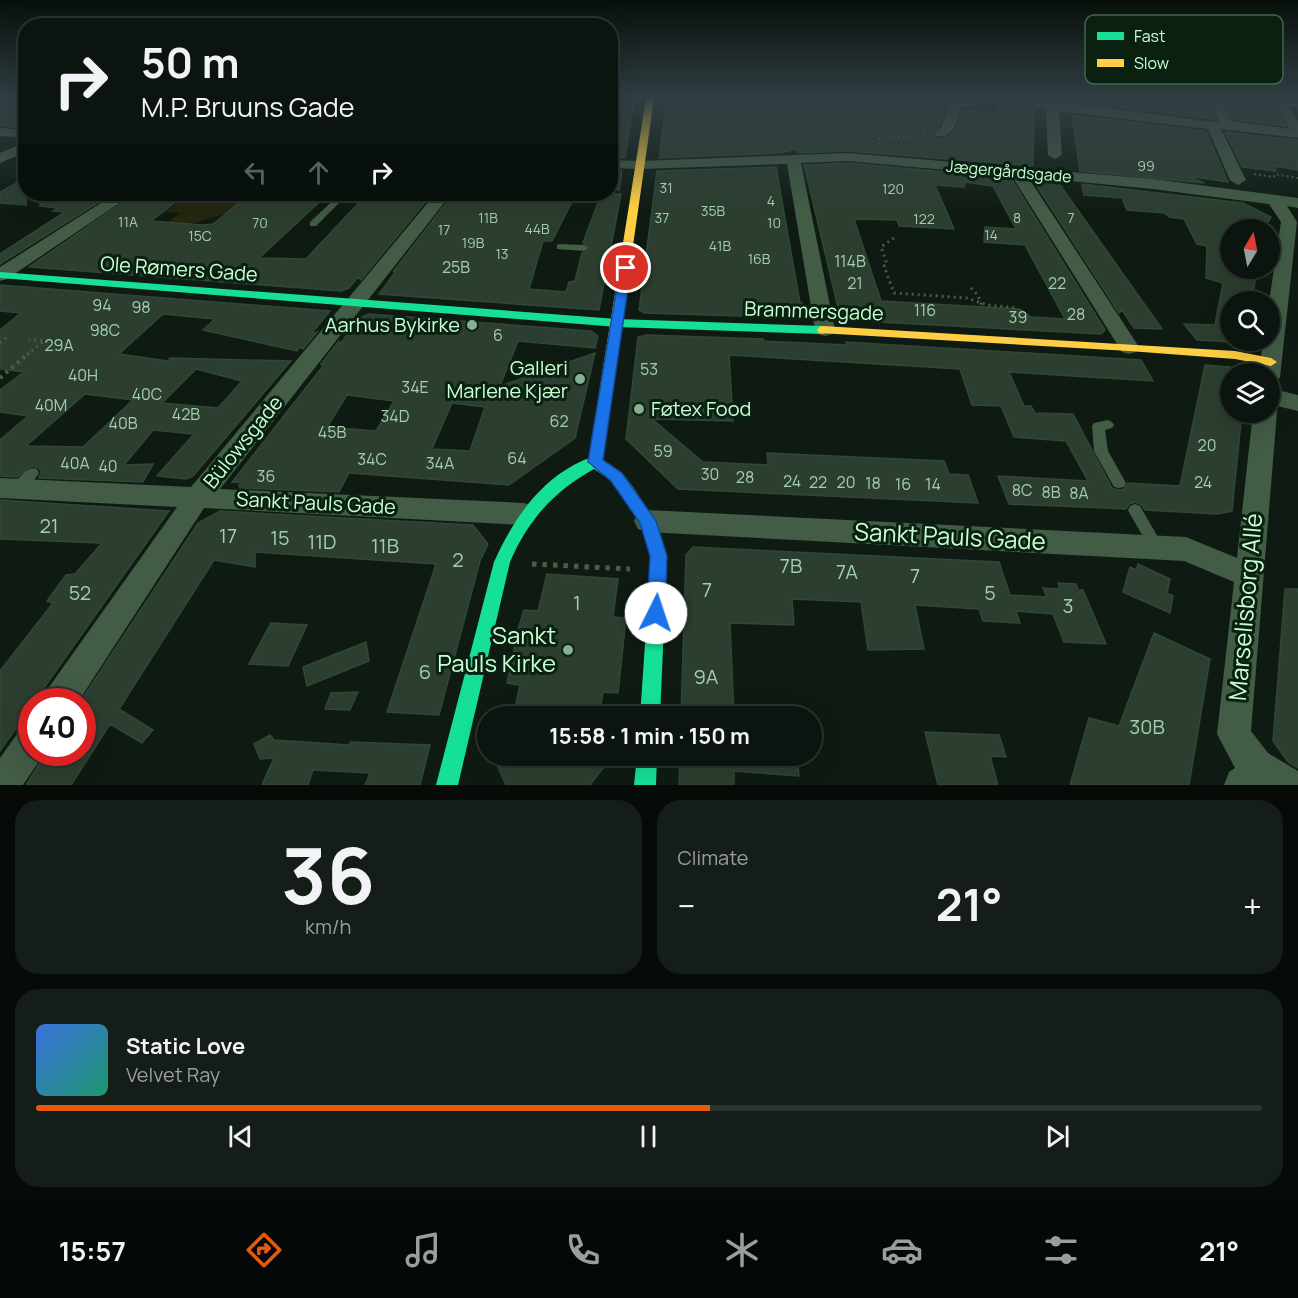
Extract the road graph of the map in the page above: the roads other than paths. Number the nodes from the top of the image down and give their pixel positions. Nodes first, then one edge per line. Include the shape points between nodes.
1 (645, 136) edge
2 (1054, 136) edge
3 (1225, 136) edge
4 (18, 150) edge
5 (1055, 155) dead end
6 (0, 159) edge
7 (793, 159) junction
8 (618, 164) edge
9 (641, 165) junction
10 (1017, 172) junction
11 (1238, 180) dead end
12 (1274, 199) junction
13 (114, 201) edge
14 (337, 201) edge
15 (437, 201) edge
16 (1298, 203) edge
17 (313, 224) dead end
18 (560, 247) dead end
19 (584, 248) dead end
20 (0, 275) edge
21 (1278, 290) junction
22 (1298, 294) edge
23 (355, 301) junction
24 (617, 323) junction
25 (825, 330) junction
26 (1129, 346) junction
27 (1254, 363) edge
28 (1271, 363) edge
29 (1280, 399) edge
30 (1298, 403) edge
31 (1264, 423) edge
32 (1108, 425) dead end
33 (595, 462) junction
34 (17, 483) edge
35 (1119, 483) dead end
36 (198, 497) junction
37 (1135, 510) dead end
38 (524, 514) junction
39 (647, 521) junction
40 (1157, 548) junction
41 (1248, 575) junction
42 (68, 688) edge
43 (651, 706) edge
44 (18, 762) edge
45 (646, 766) edge
46 (1264, 781) edge
47 (2, 785) edge
48 (447, 785) edge
49 (645, 785) edge

1 - 9 street
2 - 5 street
3 - 11 street
4 - 6 street
7 - 9 street, Jægergårdsgade
7 - 10 street, Jægergårdsgade via 848,157
7 - 25 street
8 - 9 street, Jægergårdsgade
9 - 24 street via 624,249
10 - 12 street, Jægergårdsgade
10 - 26 street
12 - 16 street, Jægergårdsgade
12 - 21 street via 1289,222
13 - 20 street
14 - 17 lane
15 - 23 street, Bülowsgade
18 - 19 lane
20 - 23 street, Ole Rømers Gade
21 - 22 street
21 - 28 street
23 - 24 street, Brammersgade
23 - 36 street, Bülowsgade
24 - 25 street, Brammersgade
24 - 33 street
25 - 26 street, Brammersgade
26 - 27 street, Brammersgade via 1235,355
29 - 30 street
31 - 41 street, Marselisborg Allé
32 - 35 lane via 1098,426 1101,451
33 - 38 street via 572,472
33 - 39 street via 617,477
34 - 36 street, Sankt Pauls Gade
36 - 38 street, Sankt Pauls Gade
36 - 42 street, Bülowsgade
37 - 40 lane
38 - 48 street via 510,537 502,562
39 - 40 street, Sankt Pauls Gade
39 - 43 street via 659,556
40 - 41 street, Sankt Pauls Gade via 1186,549
41 - 46 street, Marselisborg Allé via 1234,734
44 - 47 street
45 - 49 street

